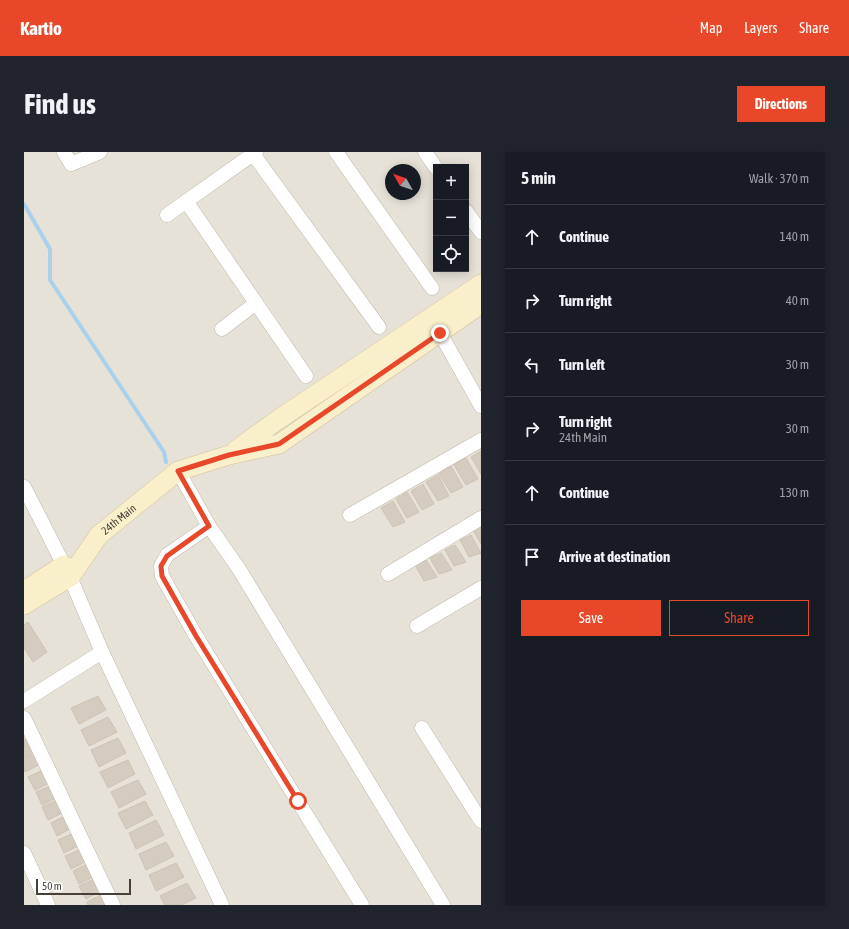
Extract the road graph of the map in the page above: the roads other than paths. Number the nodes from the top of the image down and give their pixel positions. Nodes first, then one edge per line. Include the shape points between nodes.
1 (64, 152) edge
2 (100, 152) edge
3 (336, 152) edge
4 (424, 152) edge
5 (255, 153) edge
6 (433, 164) edge
7 (186, 201) junction
8 (469, 215) edge
9 (167, 216) dead end
10 (481, 232) edge
11 (481, 284) edge
12 (432, 288) dead end
13 (256, 303) junction
14 (481, 304) edge
15 (379, 327) dead end
16 (222, 329) dead end
17 (440, 333) junction
18 (306, 376) dead end
19 (481, 406) edge
20 (481, 440) edge
21 (229, 455) junction
22 (178, 471) junction
23 (24, 487) edge
24 (350, 515) dead end
25 (481, 518) edge
26 (209, 526) junction
27 (67, 571) junction
28 (388, 574) dead end
29 (481, 588) edge
30 (24, 591) edge
31 (24, 605) edge
32 (417, 626) dead end
33 (102, 652) junction
34 (24, 701) edge
35 (24, 718) edge
36 (422, 728) dead end
37 (481, 821) edge
38 (24, 853) edge
39 (48, 905) edge
40 (113, 905) edge
41 (222, 905) edge
42 (362, 905) edge
43 (443, 905) edge

1 - 2 street via 71,164
3 - 12 street
4 - 6 street
5 - 7 street
5 - 15 street
7 - 9 street
7 - 13 street
8 - 10 street
11 - 21 street
13 - 16 street
13 - 18 street
14 - 17 street
17 - 19 street
17 - 21 street via 279,444
20 - 24 street
21 - 22 street, 24th Main
22 - 26 street
22 - 27 street, 24th Main via 99,535
23 - 27 street
25 - 28 street
26 - 42 street via 167,556 161,566 162,576 196,636
26 - 43 street via 239,569
27 - 30 street
27 - 31 street, 24th Main
27 - 33 street
29 - 32 street
33 - 34 street
33 - 41 street
35 - 40 street
36 - 37 street
38 - 39 street

